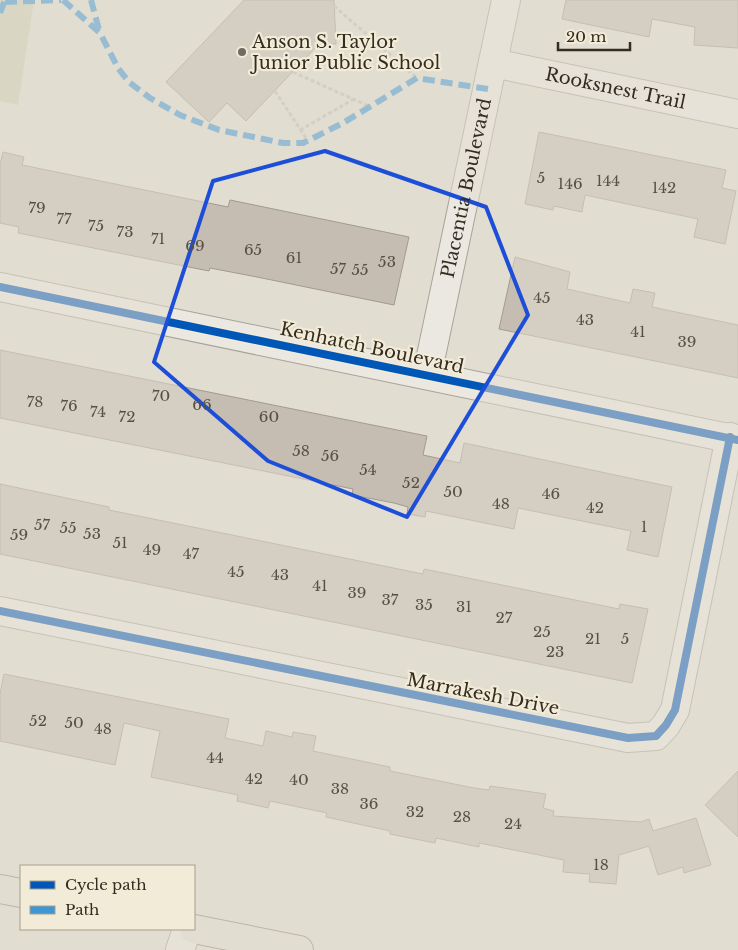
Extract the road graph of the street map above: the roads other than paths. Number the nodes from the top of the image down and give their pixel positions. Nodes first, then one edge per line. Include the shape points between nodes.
1 (506, 0) edge
2 (494, 64) junction
3 (738, 114) edge
4 (0, 287) edge
5 (427, 375) junction
6 (734, 438) edge
7 (0, 611) edge
8 (195, 928) edge
9 (187, 930) edge
10 (180, 950) edge
11 (299, 950) edge

1 - 2 street, Placentia Boulevard
2 - 3 street, Rooksnest Trail
2 - 5 street, Placentia Boulevard
4 - 5 street, Kenhatch Boulevard
5 - 6 street, Kenhatch Boulevard
6 - 7 street, Marrakesh Drive via 675,710 656,736 628,738
8 - 11 main road
9 - 10 street

